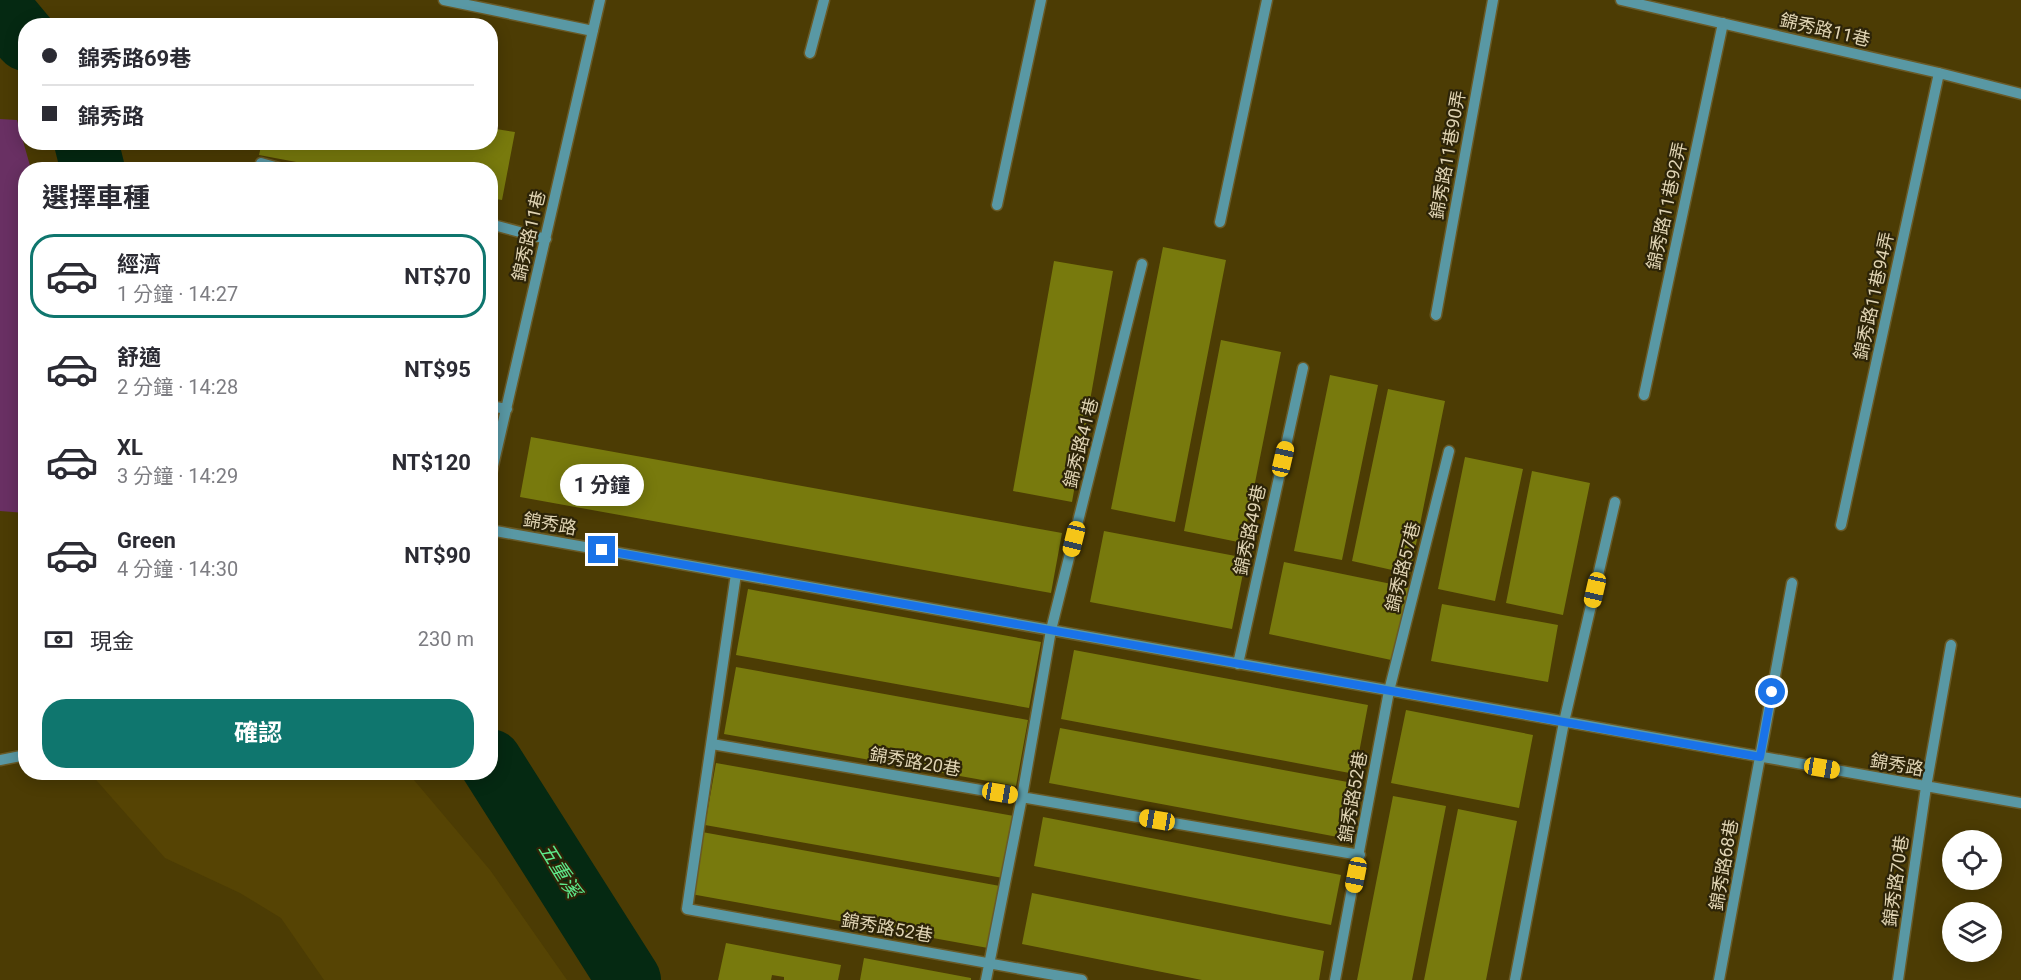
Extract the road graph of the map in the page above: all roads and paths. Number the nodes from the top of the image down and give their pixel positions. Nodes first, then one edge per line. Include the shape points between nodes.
1 (444, 0) edge
2 (600, 0) edge
3 (824, 0) edge
4 (1041, 0) edge
5 (1267, 0) edge
6 (1493, 0) edge
7 (1621, 0) edge
8 (1723, 23) junction
9 (593, 31) junction
10 (810, 53) dead end
11 (1939, 73) junction
12 (2021, 94) edge
13 (997, 205) dead end
14 (1220, 222) dead end
15 (498, 226) edge
16 (546, 239) junction
17 (1142, 264) dead end
18 (1436, 315) dead end
19 (1303, 368) dead end
20 (1644, 395) dead end
21 (498, 407) edge
22 (507, 409) junction
23 (498, 446) edge
24 (1449, 451) dead end
25 (1615, 502) dead end
26 (1841, 525) dead end
27 (498, 531) edge
28 (736, 574) junction
29 (1792, 583) dead end
30 (1051, 630) junction
31 (1951, 645) dead end
32 (1238, 664) junction
33 (1389, 691) junction
34 (1564, 722) junction
35 (712, 744) junction
36 (18, 757) edge
37 (1760, 757) junction
38 (0, 760) edge
39 (1926, 787) junction
40 (1022, 797) junction
41 (2021, 803) edge
42 (1360, 855) junction
43 (989, 963) junction
44 (986, 980) edge
45 (1082, 980) edge
46 (1335, 980) edge
47 (1515, 980) edge
48 (1719, 980) edge
49 (1898, 980) edge

1 - 9 street
2 - 9 street, 錦秀路11巷
3 - 10 street
4 - 13 street
5 - 14 street
6 - 18 street, 錦秀路11巷90弄
7 - 8 street, 錦秀路11巷
8 - 11 street, 錦秀路11巷
8 - 20 street, 錦秀路11巷92弄
9 - 16 street, 錦秀路11巷
11 - 12 street, 錦秀路11巷
11 - 26 street, 錦秀路11巷94弄
15 - 16 street
16 - 22 street, 錦秀路11巷
17 - 30 street, 錦秀路41巷
19 - 32 street, 錦秀路49巷
21 - 22 street
22 - 23 street, 錦秀路11巷
24 - 33 street, 錦秀路57巷
25 - 34 street
27 - 28 street, 錦秀路
28 - 30 street, 錦秀路
28 - 35 street
29 - 37 street, 錦秀路68巷
30 - 32 street, 錦秀路
30 - 40 street, 錦秀路41巷
31 - 39 street, 錦秀路70巷
32 - 33 street, 錦秀路
33 - 34 street, 錦秀路
33 - 42 street, 錦秀路52巷
34 - 37 street, 錦秀路
34 - 47 street
35 - 40 street, 錦秀路20巷
35 - 43 street, 錦秀路52巷 via 687,909
36 - 38 street
37 - 39 street, 錦秀路
37 - 48 street, 錦秀路68巷
39 - 41 street, 錦秀路
39 - 49 street, 錦秀路70巷
40 - 42 street, 錦秀路20巷
40 - 43 street, 錦秀路41巷
42 - 46 street, 錦秀路52巷
43 - 44 street, 錦秀路41巷
43 - 45 street, 錦秀路52巷

